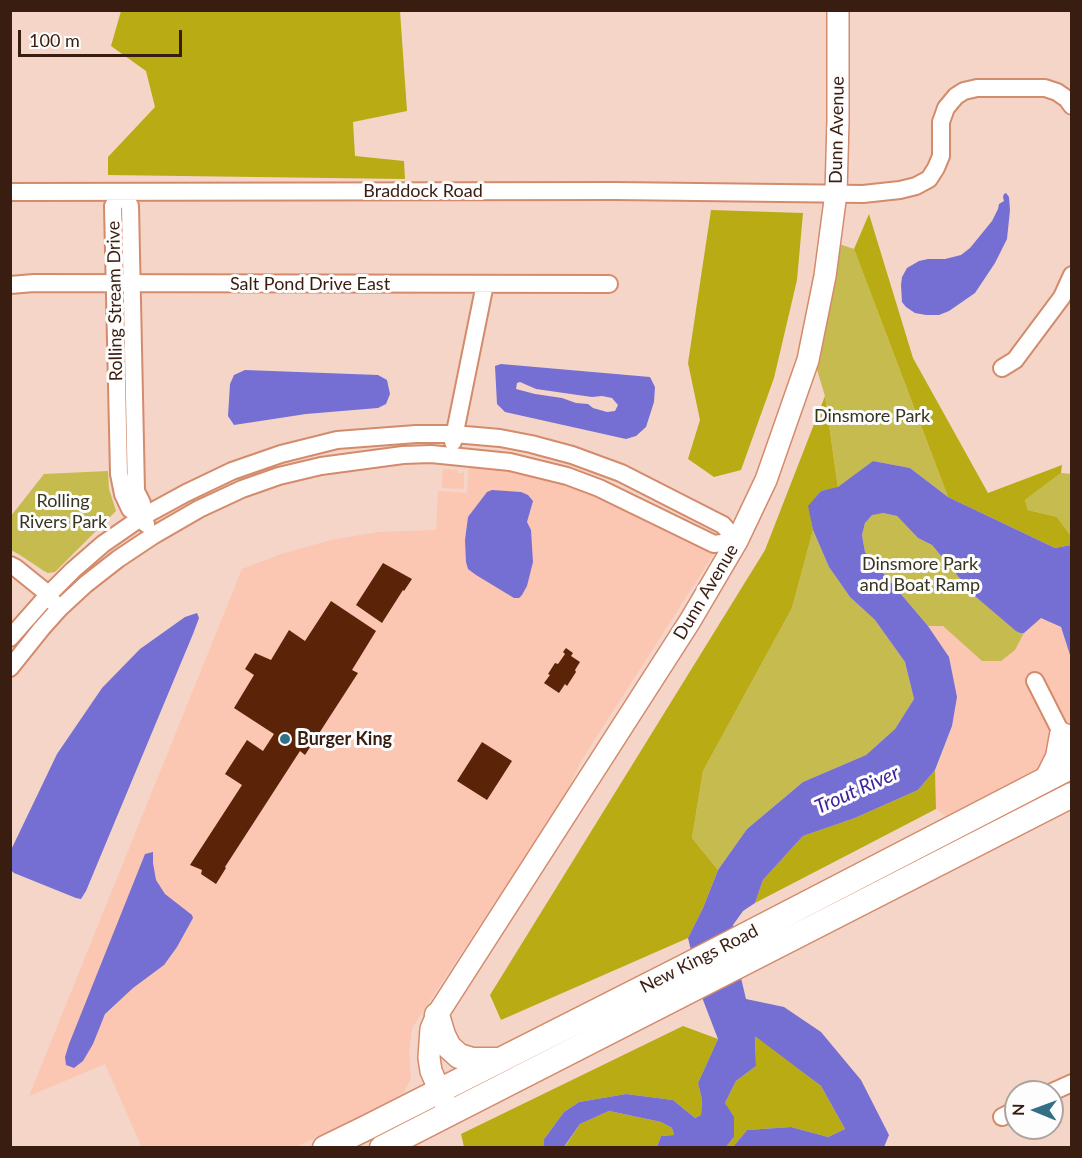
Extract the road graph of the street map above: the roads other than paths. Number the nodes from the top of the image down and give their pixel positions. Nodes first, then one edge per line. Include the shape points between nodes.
1 (838, 10) edge
2 (1071, 106) edge
3 (10, 192) edge
4 (122, 192) junction
5 (836, 193) junction
6 (1071, 275) edge
7 (123, 284) junction
8 (486, 284) junction
9 (609, 284) dead end
10 (10, 285) edge
11 (1002, 368) dead end
12 (454, 434) junction
13 (451, 455) junction
14 (142, 517) junction
15 (154, 535) junction
16 (737, 541) junction
17 (10, 565) edge
18 (48, 595) junction
19 (59, 609) junction
20 (10, 638) edge
21 (10, 668) edge
22 (1035, 681) dead end
23 (1068, 743) edge
24 (1071, 766) edge
25 (1047, 779) junction
26 (1067, 801) edge
27 (437, 1015) junction
28 (502, 1060) junction
29 (440, 1091) junction
30 (451, 1113) junction
31 (325, 1148) edge
32 (382, 1148) edge

1 - 5 main road, Dunn Avenue
2 - 5 street, Braddock Road via 1058,92 1045,88 964,91 946,108 941,122 941,156 929,179 900,190
3 - 4 street, Braddock Road
4 - 5 street, Braddock Road
4 - 7 street, Rolling Stream Drive via 113,206
5 - 16 main road, Dunn Avenue via 808,360 766,480
6 - 11 street via 1062,297 1015,360
7 - 8 street, Salt Pond Drive East
7 - 10 street, Salt Pond Drive East
7 - 14 street, Rolling Stream Drive via 119,474 130,509
8 - 9 street, Salt Pond Drive East
8 - 12 street
12 - 13 street
12 - 14 street via 337,440 281,454 232,471
12 - 16 street via 531,444 621,473 723,525
13 - 15 street via 361,459 279,476 199,509
13 - 16 street via 510,462 567,476 714,544
14 - 15 street, Rolling Stream Drive
14 - 18 street via 103,544
15 - 19 street via 118,558
16 - 27 main road, Dunn Avenue via 671,651
17 - 18 street
18 - 19 street
18 - 20 street
19 - 21 street
22 - 23 street
23 - 25 highway
24 - 25 highway, New Kings Road
25 - 28 highway, New Kings Road
26 - 30 highway, New Kings Road
27 - 28 highway via 448,1047 459,1056
27 - 29 main road, Dunn Avenue via 431,1029 429,1058
28 - 29 highway, New Kings Road
29 - 30 main road, Dunn Avenue
29 - 31 highway, New Kings Road
30 - 32 highway, New Kings Road

